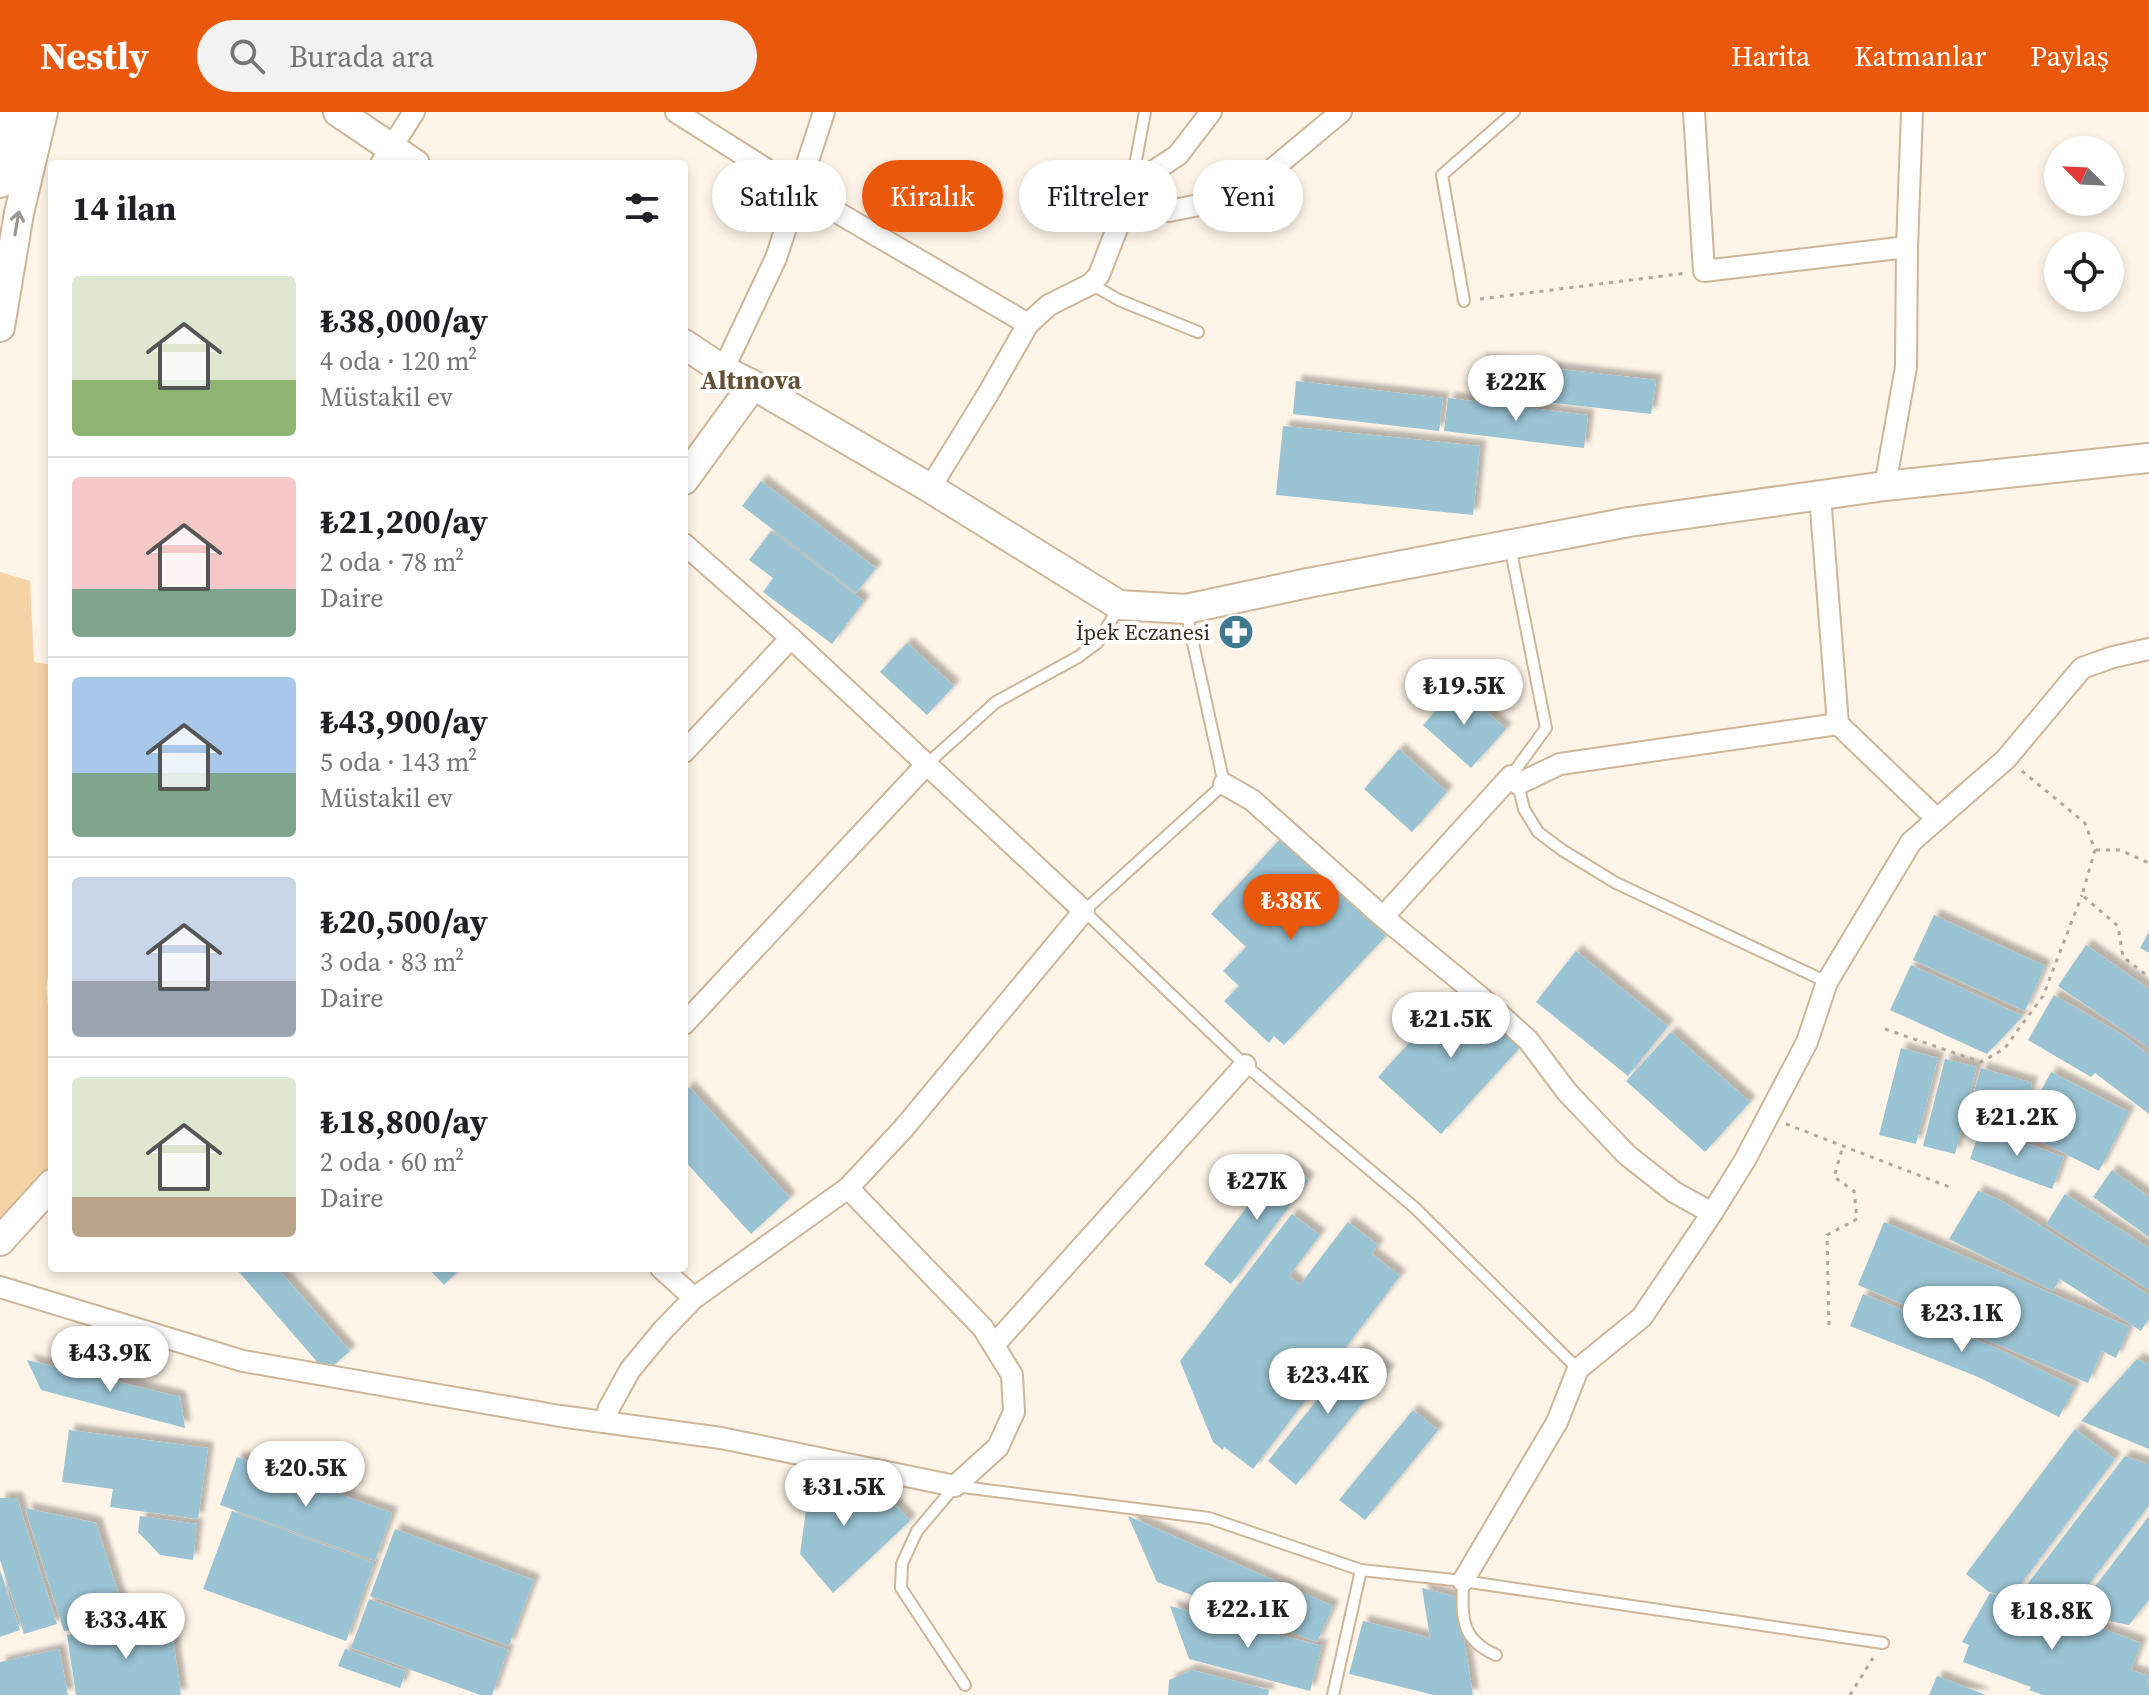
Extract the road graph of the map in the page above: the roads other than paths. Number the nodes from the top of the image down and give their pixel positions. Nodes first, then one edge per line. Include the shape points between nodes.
1 (16, 112) edge
2 (43, 112) edge
3 (338, 112) edge
4 (414, 112) edge
5 (676, 112) edge
6 (824, 112) edge
7 (1145, 112) edge
8 (1211, 112) edge
9 (1341, 112) edge
10 (1514, 112) edge
11 (1694, 112) edge
12 (1912, 112) edge
13 (386, 156) edge
14 (752, 160) edge
15 (809, 160) edge
16 (1136, 160) edge
17 (1171, 160) edge
18 (0, 181) edge
19 (1177, 209) edge
20 (846, 218) edge
21 (785, 232) edge
22 (1117, 232) edge
23 (1907, 247) junction
24 (1091, 284) junction
25 (1464, 301) road end
26 (1028, 324) junction
27 (0, 327) edge
28 (1198, 332) dead end
29 (688, 347) edge
30 (723, 370) junction
31 (753, 385) junction
32 (2149, 458) edge
33 (688, 474) edge
34 (1885, 486) junction
35 (930, 488) junction
36 (1820, 496) junction
37 (1510, 545) junction
38 (688, 548) edge
39 (1119, 605) junction
40 (1186, 609) junction
41 (791, 638) junction
42 (2149, 649) edge
43 (1838, 724) junction
44 (688, 748) edge
45 (927, 764) junction
46 (1514, 780) junction
47 (1224, 784) junction
48 (1937, 819) junction
49 (1084, 911) junction
50 (1383, 917) junction
51 (1827, 982) junction
52 (688, 1020) edge
53 (1245, 1065) junction
54 (48, 1188) edge
55 (848, 1188) junction
56 (1712, 1213) junction
57 (0, 1241) edge
58 (665, 1272) edge
59 (0, 1287) edge
60 (694, 1298) junction
61 (994, 1345) junction
62 (1578, 1369) junction
63 (605, 1422) junction
64 (955, 1486) junction
65 (1361, 1570) junction
66 (1463, 1581) junction
67 (1883, 1643) road end
68 (1496, 1655) dead end
69 (965, 1685) dead end
70 (1333, 1695) edge

1 - 18 main road
27 -> 2 street
3 - 13 street
4 - 13 street
5 - 14 street
6 - 15 street
7 - 16 lane
8 - 17 street
9 - 19 street via 1257,182 1209,203
10 - 25 lane via 1442,175
11 - 23 street via 1704,271
12 - 23 street
20 - 26 street
21 - 30 street
22 - 24 street
23 - 34 street via 1906,367
24 - 26 street via 1049,305
24 - 28 lane
26 - 35 street
29 - 30 street
30 - 31 street
31 - 33 street
31 - 35 street
32 - 34 street
34 - 36 street
35 - 39 street
36 - 37 street via 1629,522
36 - 43 street
37 - 40 street
37 - 46 lane via 1546,728
38 - 41 street
39 - 40 street
39 - 45 lane via 1097,643 996,702
40 - 47 lane
41 - 44 street
41 - 45 street
42 - 48 street via 2082,668 2006,759
43 - 46 street via 1560,764
43 - 48 street
45 - 49 street
45 - 52 street
46 - 50 street
46 - 51 lane via 1538,832 1562,850 1616,883
47 - 49 lane
47 - 50 street via 1252,800
48 - 51 street via 1911,842
49 - 53 lane
49 - 55 street
50 - 56 street via 1528,1040 1567,1092 1627,1155 1674,1192
51 - 56 street via 1807,1042
53 - 61 street
53 - 62 lane via 1414,1207
54 - 57 street
55 - 60 street
55 - 61 street
56 - 62 street via 1642,1317
58 - 60 street
59 - 63 street via 243,1361
60 - 63 street via 630,1370
61 - 64 street via 1012,1375 1014,1412 998,1447
62 - 66 street via 1557,1422
63 - 64 street via 721,1438
64 - 65 lane via 1209,1518
64 - 69 lane via 912,1540 902,1564 901,1588
65 - 66 lane
65 - 70 lane
66 - 67 lane
66 - 68 lane via 1462,1607 1470,1637

